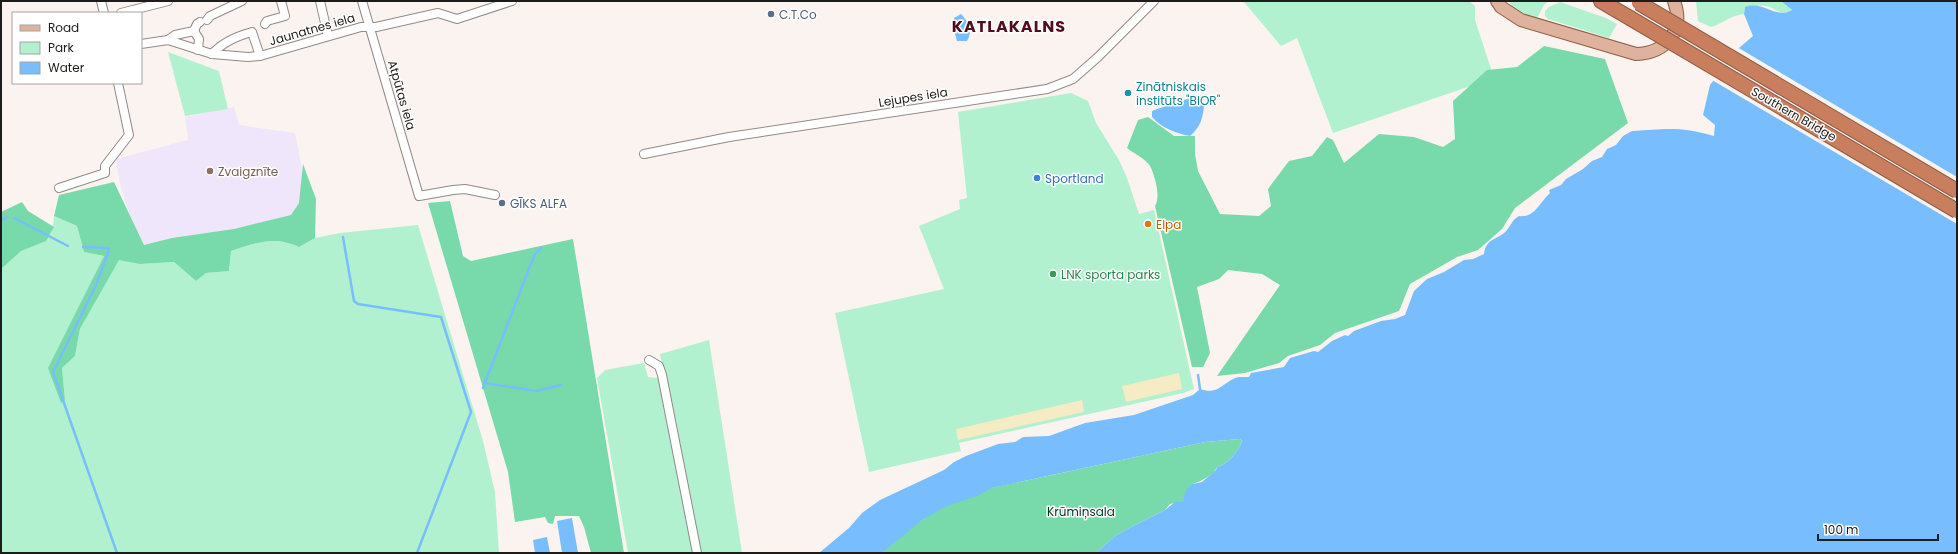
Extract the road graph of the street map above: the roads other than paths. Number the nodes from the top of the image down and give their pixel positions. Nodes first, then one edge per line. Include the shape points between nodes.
1 (101, 1) edge
2 (168, 1) edge
3 (242, 1) edge
4 (281, 1) edge
5 (320, 1) edge
6 (362, 1) edge
7 (512, 1) edge
8 (1154, 1) edge
9 (1497, 1) edge
10 (1504, 1) edge
11 (1600, 1) edge
12 (1674, 1) edge
13 (1637, 2) edge
14 (486, 5) edge
15 (104, 12) edge
16 (125, 12) edge
17 (1510, 14) junction
18 (369, 26) junction
19 (194, 31) junction
20 (252, 32) junction
21 (328, 36) junction
22 (168, 40) junction
23 (142, 44) edge
24 (198, 50) junction
25 (212, 54) junction
26 (260, 56) junction
27 (118, 84) edge
28 (644, 154) dead end
29 (59, 188) dead end
30 (1957, 191) edge
31 (495, 195) dead end
32 (1957, 211) edge
33 (649, 360) dead end
34 (697, 553) edge

1 - 15 street
2 - 16 street
3 - 19 street via 197,24
4 - 20 street via 285,16 267,21 255,27
5 - 21 street
6 - 18 street, Atpūtas iela
7 - 14 street, Jaunatnes iela
8 - 28 street, Lejupes iela via 1073,79 1047,89 737,136
9 - 17 main road
10 - 17 main road
11 - 32 highway, Southern Bridge, bridge
12 - 17 main road via 1677,17 1673,35 1661,48 1643,54 1626,52 1521,20
13 - 30 highway, Southern Bridge, bridge
14 - 18 street, Jaunatnes iela via 457,19 438,13
18 - 21 street, Jaunatnes iela
18 - 31 street, Atpūtas iela via 419,196 465,189
19 - 22 street via 175,35
19 - 24 street via 199,39
20 - 25 street via 232,39
20 - 26 street
21 - 26 street, Jaunatnes iela
22 - 23 street, Jaunatnes iela
22 - 24 street, Jaunatnes iela
24 - 25 street, Jaunatnes iela
25 - 26 street, Jaunatnes iela via 233,57
27 - 29 street via 129,135 105,166 105,173
33 - 34 street via 659,366 662,375

